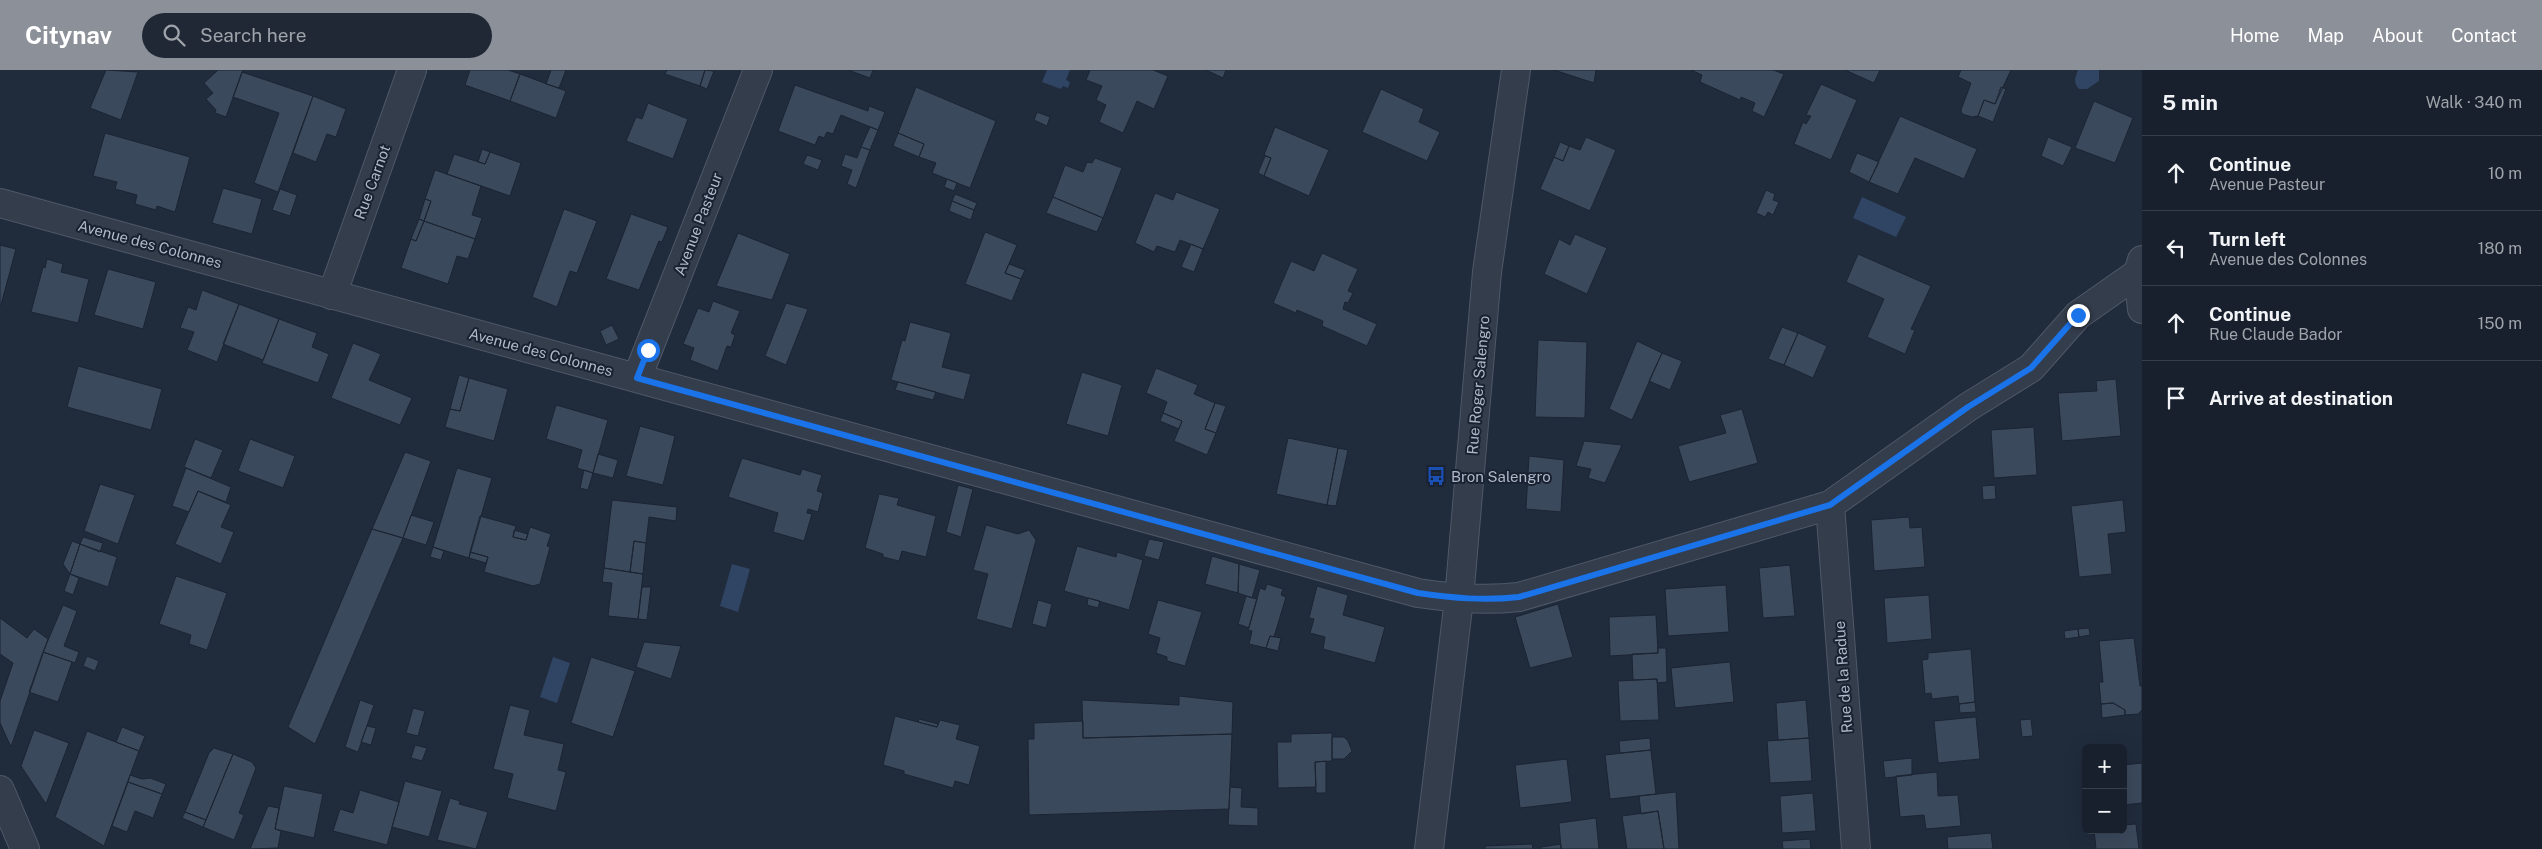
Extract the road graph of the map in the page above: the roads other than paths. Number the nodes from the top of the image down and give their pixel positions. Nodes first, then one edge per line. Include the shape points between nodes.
1 (412, 70) edge
2 (758, 70) edge
3 (1516, 70) edge
4 (0, 203) edge
5 (2140, 267) edge
6 (332, 295) junction
7 (2142, 309) edge
8 (637, 378) junction
9 (1830, 505) junction
10 (1459, 599) junction
11 (0, 790) edge
12 (25, 849) edge
13 (1429, 849) edge
14 (1856, 849) edge

1 - 6 street, Rue Carnot
2 - 8 street, Avenue Pasteur
3 - 10 street, Rue Roger Salengro via 1487,272
4 - 6 street, Avenue des Colonnes
5 - 7 street
5 - 9 street, Avenue des Colonnes via 2078,315 2031,368 1968,407
6 - 8 street, Avenue des Colonnes
8 - 10 street, Avenue des Colonnes via 1418,593
9 - 10 street, Avenue des Colonnes via 1519,597
9 - 14 street, Rue de la Radue
10 - 13 street, Rue Roger Salengro
11 - 12 street

